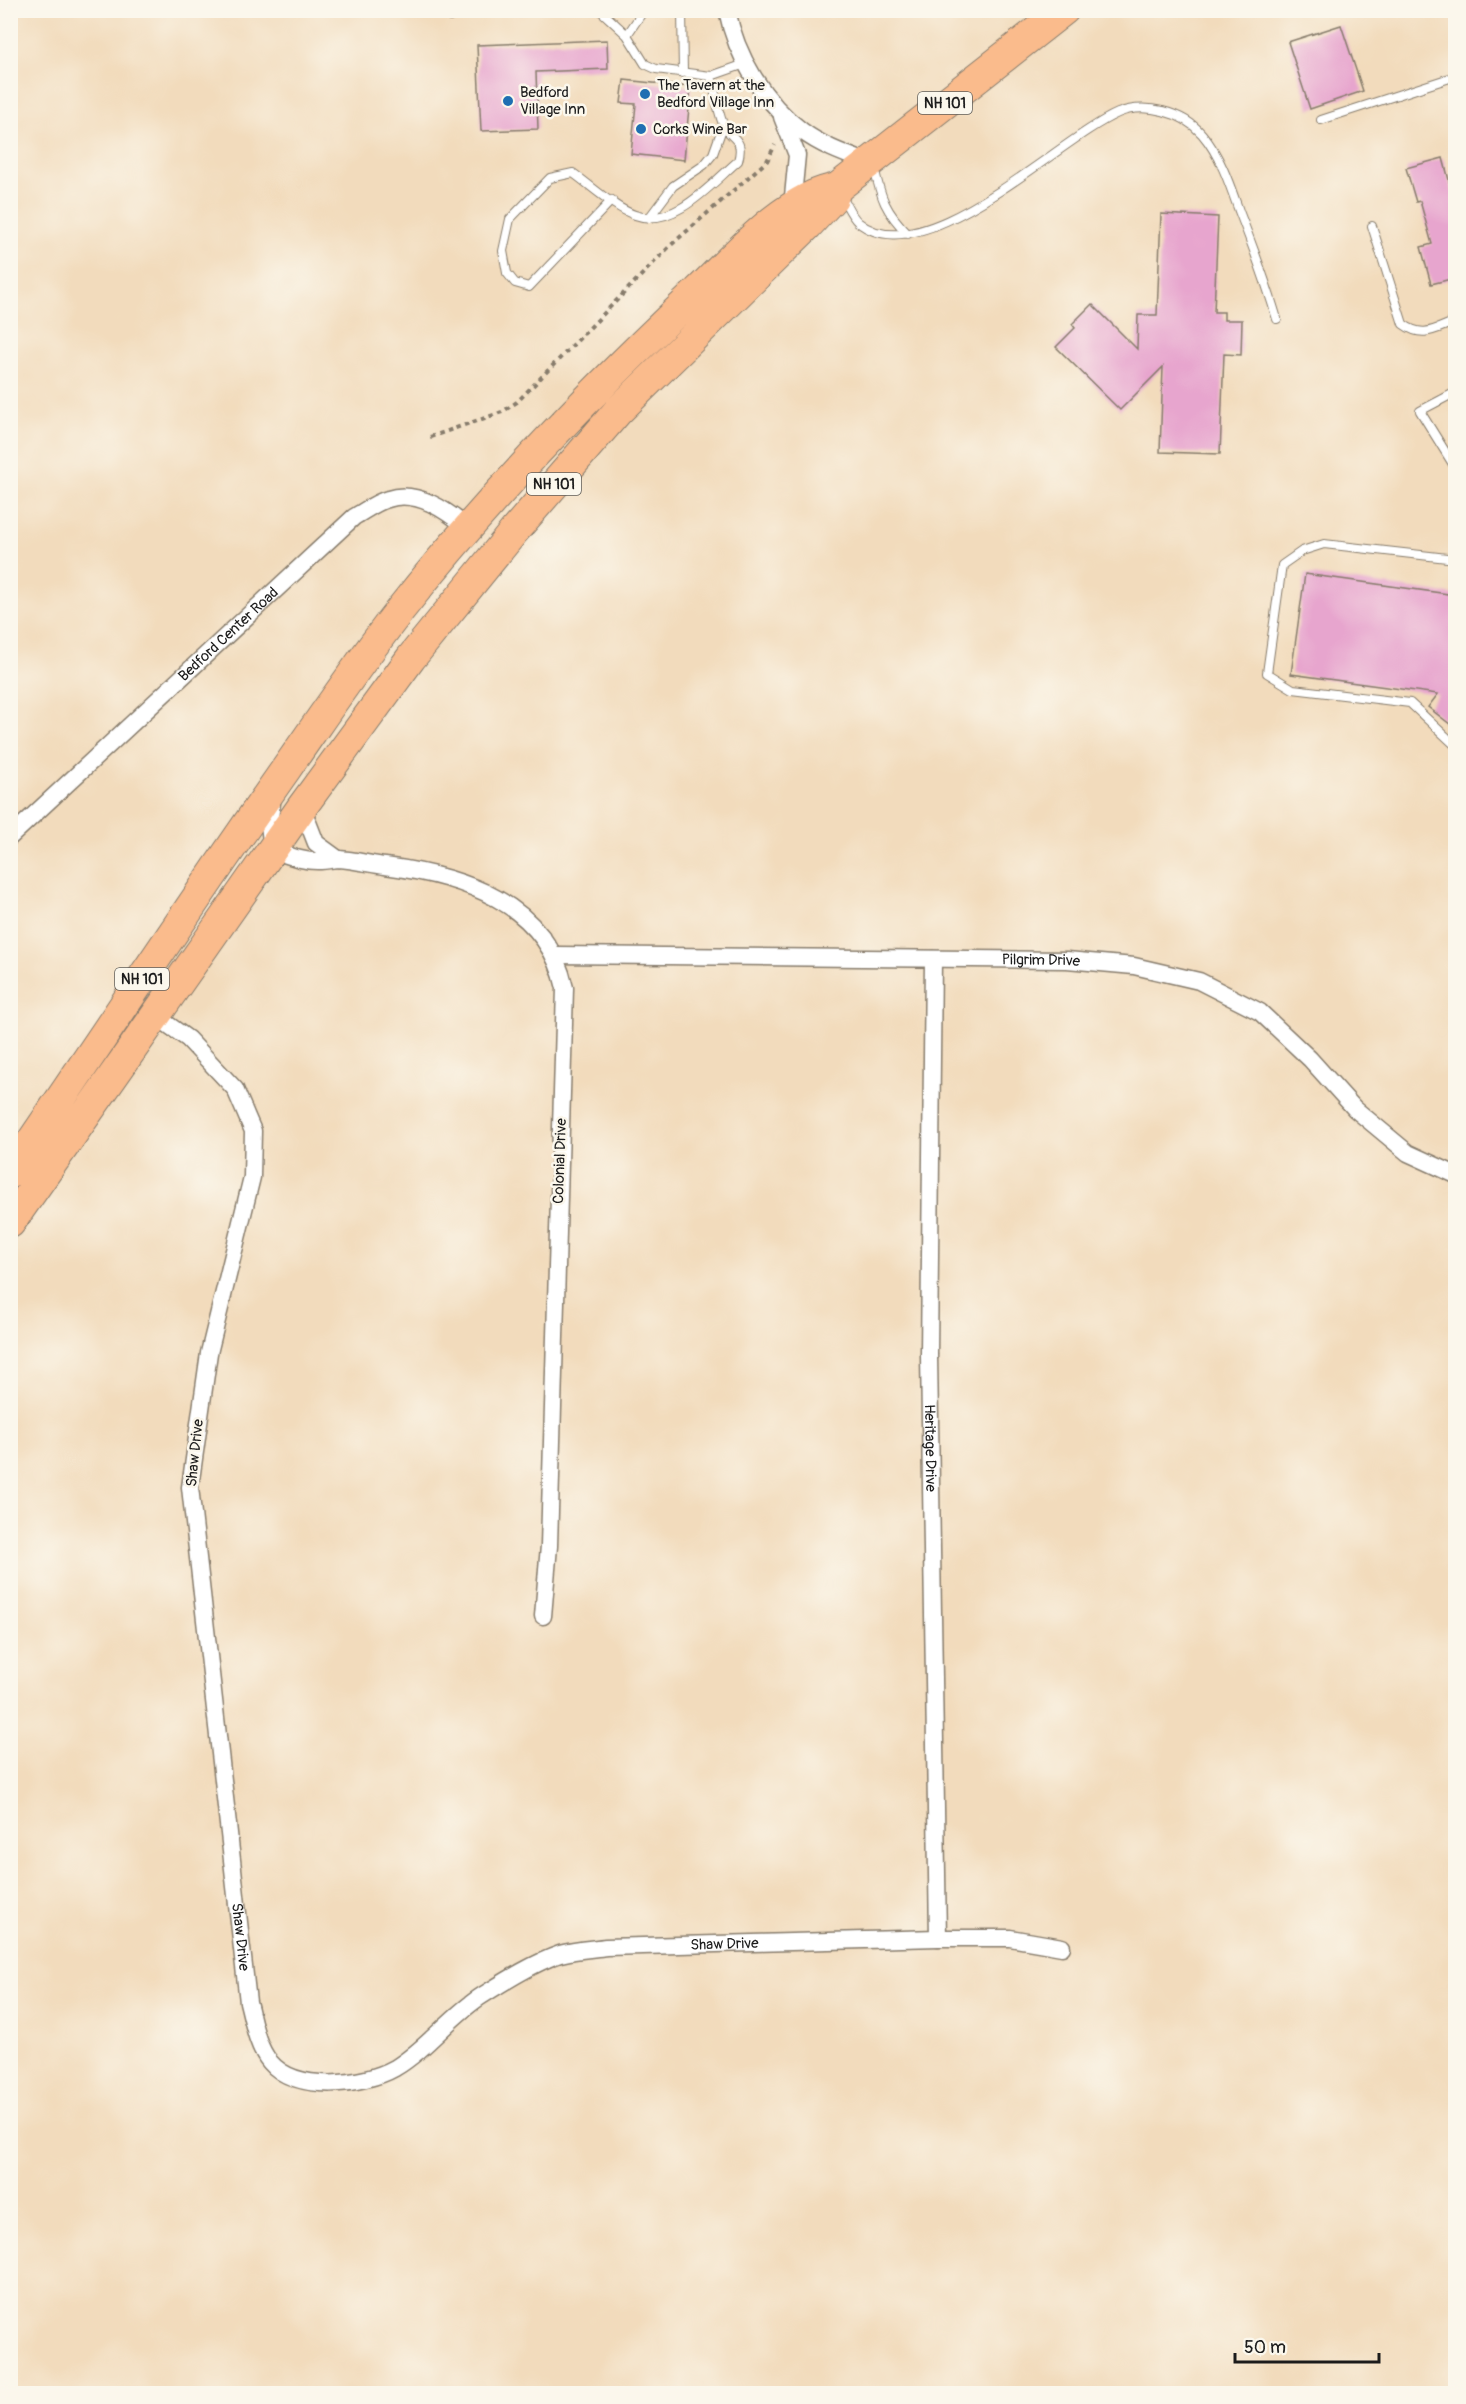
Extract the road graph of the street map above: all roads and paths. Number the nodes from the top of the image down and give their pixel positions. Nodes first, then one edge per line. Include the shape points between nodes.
1 (600, 10) edge
2 (644, 10) edge
3 (682, 10) edge
4 (727, 10) edge
5 (1064, 10) edge
6 (627, 35) junction
7 (745, 64) junction
8 (683, 73) junction
9 (711, 76) junction
10 (1455, 76) edge
11 (780, 113) junction
12 (1321, 120) dead end
13 (723, 126) junction
14 (774, 137) dead end
15 (871, 161) junction
16 (837, 188) junction
17 (612, 200) junction
18 (792, 207) junction
19 (649, 218) junction
20 (1372, 226) dead end
21 (908, 234) junction
22 (1277, 319) dead end
23 (1455, 321) edge
24 (1455, 392) edge
25 (430, 437) dead end
26 (1455, 469) edge
27 (468, 528) junction
28 (1455, 559) edge
29 (1455, 746) edge
30 (274, 786) junction
31 (302, 807) junction
32 (10, 837) edge
33 (272, 850) junction
34 (338, 859) junction
35 (555, 955) junction
36 (933, 959) junction
37 (156, 1016) junction
38 (10, 1173) edge
39 (1455, 1175) edge
40 (10, 1223) edge
41 (543, 1616) dead end
42 (938, 1938) junction
43 (1062, 1947) dead end

1 - 6 lane
2 - 6 lane
3 - 8 lane
4 - 7 street
5 - 15 highway, NH 101
6 - 8 lane via 645,64
7 - 9 lane
7 - 11 street
8 - 9 lane
9 - 13 lane
10 - 12 lane
11 - 15 street via 830,148
11 - 18 street via 797,155
13 - 19 lane via 713,154 673,186
13 - 19 lane via 738,139 738,161 682,208
14 - 25 path via 775,145 767,161 671,245 517,402 502,412
15 - 16 highway, NH 101
15 - 21 lane via 891,217
16 - 18 highway, NH 101 via 824,190
16 - 21 lane via 856,221 884,233
16 - 31 highway, NH 101 via 833,198 808,225 684,345 579,455 411,658
17 - 17 lane via 573,173 550,178 510,219 503,251 507,273 515,283 529,287
17 - 19 lane via 634,215
18 - 27 highway, NH 101 via 670,317
20 - 23 lane via 1403,324 1421,333
21 - 22 lane via 952,219 1119,113 1142,108 1164,111 1185,119 1202,134 1225,172
24 - 26 lane via 1420,411
27 - 30 highway, NH 101 via 399,610
27 - 32 street, Bedford Center Road via 447,511 421,499 405,497 388,498 354,517
28 - 29 lane via 1324,544 1302,551 1282,565 1267,674 1293,689 1410,703
30 - 33 street via 269,824
30 - 38 highway, NH 101
31 - 33 highway, NH 101
31 - 34 street via 316,843
33 - 34 street, Colonial Drive via 306,860
33 - 37 highway, NH 101
34 - 35 street, Colonial Drive via 438,874 476,889 501,901 533,926
35 - 36 street, Pilgrim Drive
35 - 41 street, Colonial Drive via 565,988 549,1546
36 - 39 street, Pilgrim Drive via 1067,960 1134,966 1199,981 1260,1012 1381,1131 1408,1153
36 - 42 street, Heritage Drive via 929,1355
37 - 40 highway, NH 101
37 - 42 street, Shaw Drive via 188,1039 235,1089 253,1131 252,1178 209,1353 190,1487 248,2002 270,2062 288,2075 309,2082 353,2083 394,2068 481,1996 561,1954 606,1947
42 - 43 street, Shaw Drive via 1010,1938

